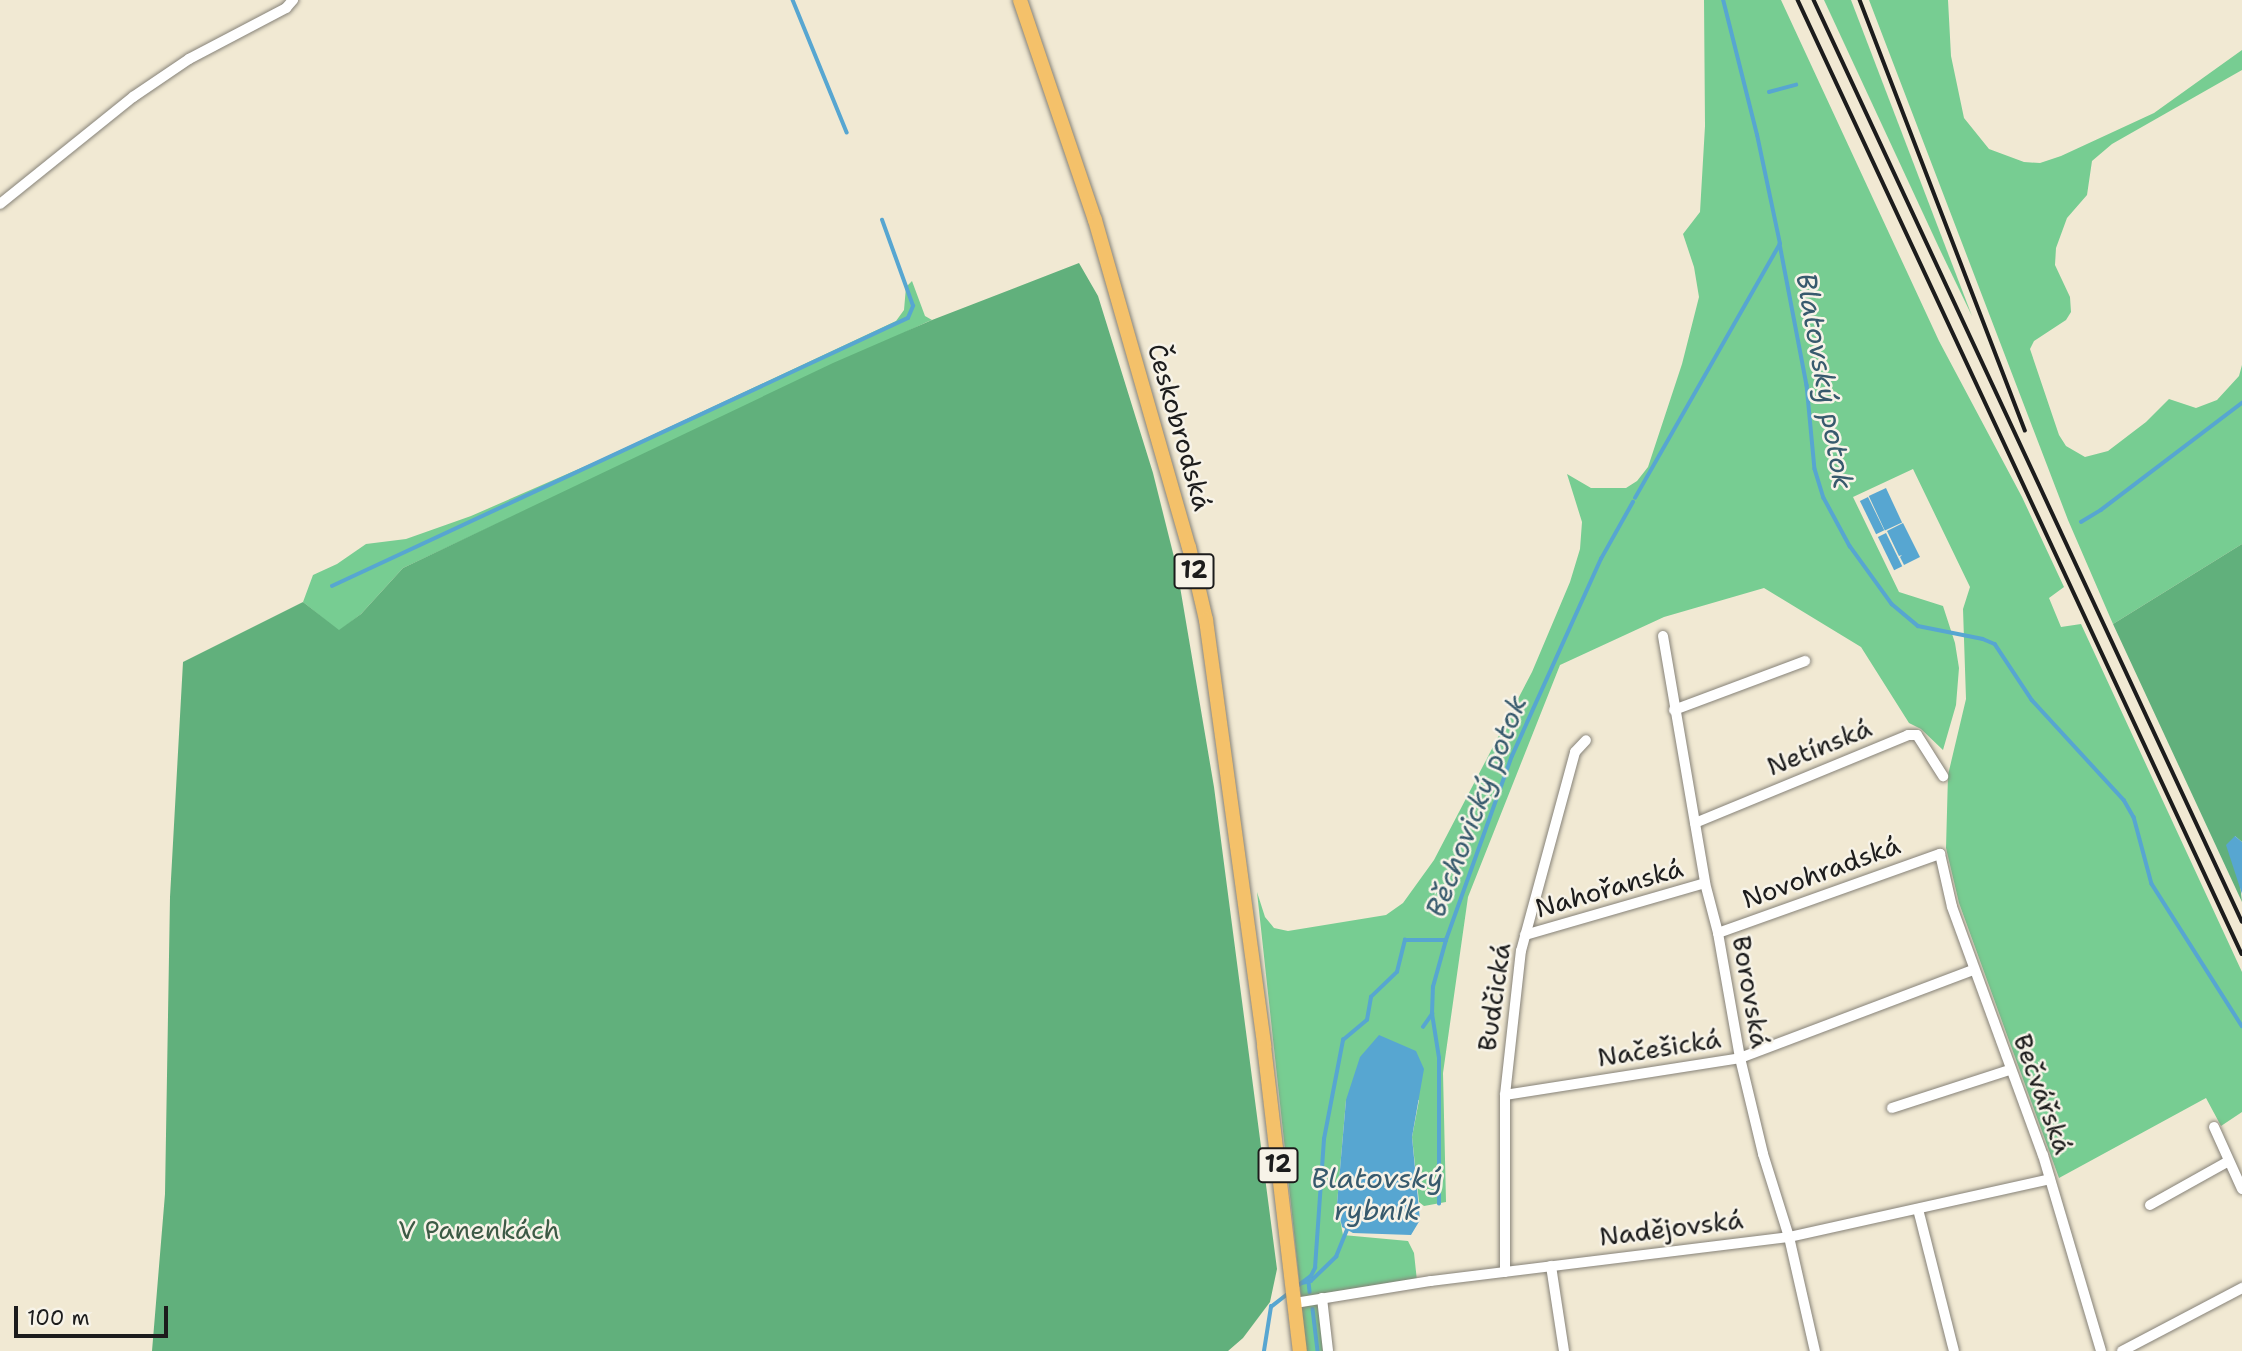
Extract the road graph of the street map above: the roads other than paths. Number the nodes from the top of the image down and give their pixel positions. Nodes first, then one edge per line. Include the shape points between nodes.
1 (293, 0) edge
2 (1020, 0) edge
3 (0, 204) edge
4 (1663, 636) dead end
5 (1805, 661) dead end
6 (1674, 709) junction
7 (1586, 740) dead end
8 (1943, 776) dead end
9 (1695, 823) junction
10 (1940, 854) joint
11 (1705, 883) junction
12 (1718, 933) junction
13 (1525, 935) junction
14 (1973, 970) junction
15 (1740, 1058) junction
16 (2010, 1070) junction
17 (1505, 1095) junction
18 (1892, 1108) dead end
19 (2214, 1127) dead end
20 (2229, 1161) junction
21 (2050, 1179) junction
22 (2242, 1189) edge
23 (2150, 1205) dead end
24 (1918, 1209) junction
25 (1789, 1237) junction
26 (1551, 1266) junction
27 (1505, 1272) junction
28 (2242, 1289) edge
29 (1322, 1298) junction
30 (1295, 1304) junction
31 (1300, 1351) edge
32 (1328, 1351) edge
33 (1564, 1351) edge
34 (1815, 1351) edge
35 (1954, 1351) edge
36 (2101, 1351) edge
37 (2122, 1351) edge

1 - 3 street via 286,8 189,58
2 - 30 main road, Českobrodská / 12 via 1095,220 1206,620
4 - 6 street, Borovská
5 - 6 street
6 - 9 street, Borovská
7 - 13 street, Budčická via 1575,752
8 - 9 street, Netínská via 1917,735 1908,735
9 - 11 street, Borovská
10 - 12 street, Novohradská
10 - 14 street, Bečvářská
11 - 12 street, Borovská
11 - 13 street, Nahořanská
12 - 15 street, Borovská
13 - 17 street, Budčická
14 - 15 street, Načešická
14 - 16 street, Bečvářská
15 - 17 street, Načešická
15 - 25 street, Borovská
16 - 18 street
16 - 21 street, Bečvářská
17 - 27 street, Budčická
19 - 20 street
20 - 22 street
20 - 23 street
21 - 24 street, Nadějovská
21 - 36 street, Bečvářská
24 - 25 street, Nadějovská
24 - 35 street
25 - 26 street, Nadějovská
25 - 34 street, Borovská
26 - 27 street, Nadějovská
26 - 33 street
27 - 29 street, Nadějovská
28 - 37 street
29 - 30 street, Nadějovská
29 - 32 street
30 - 31 main road, 12

